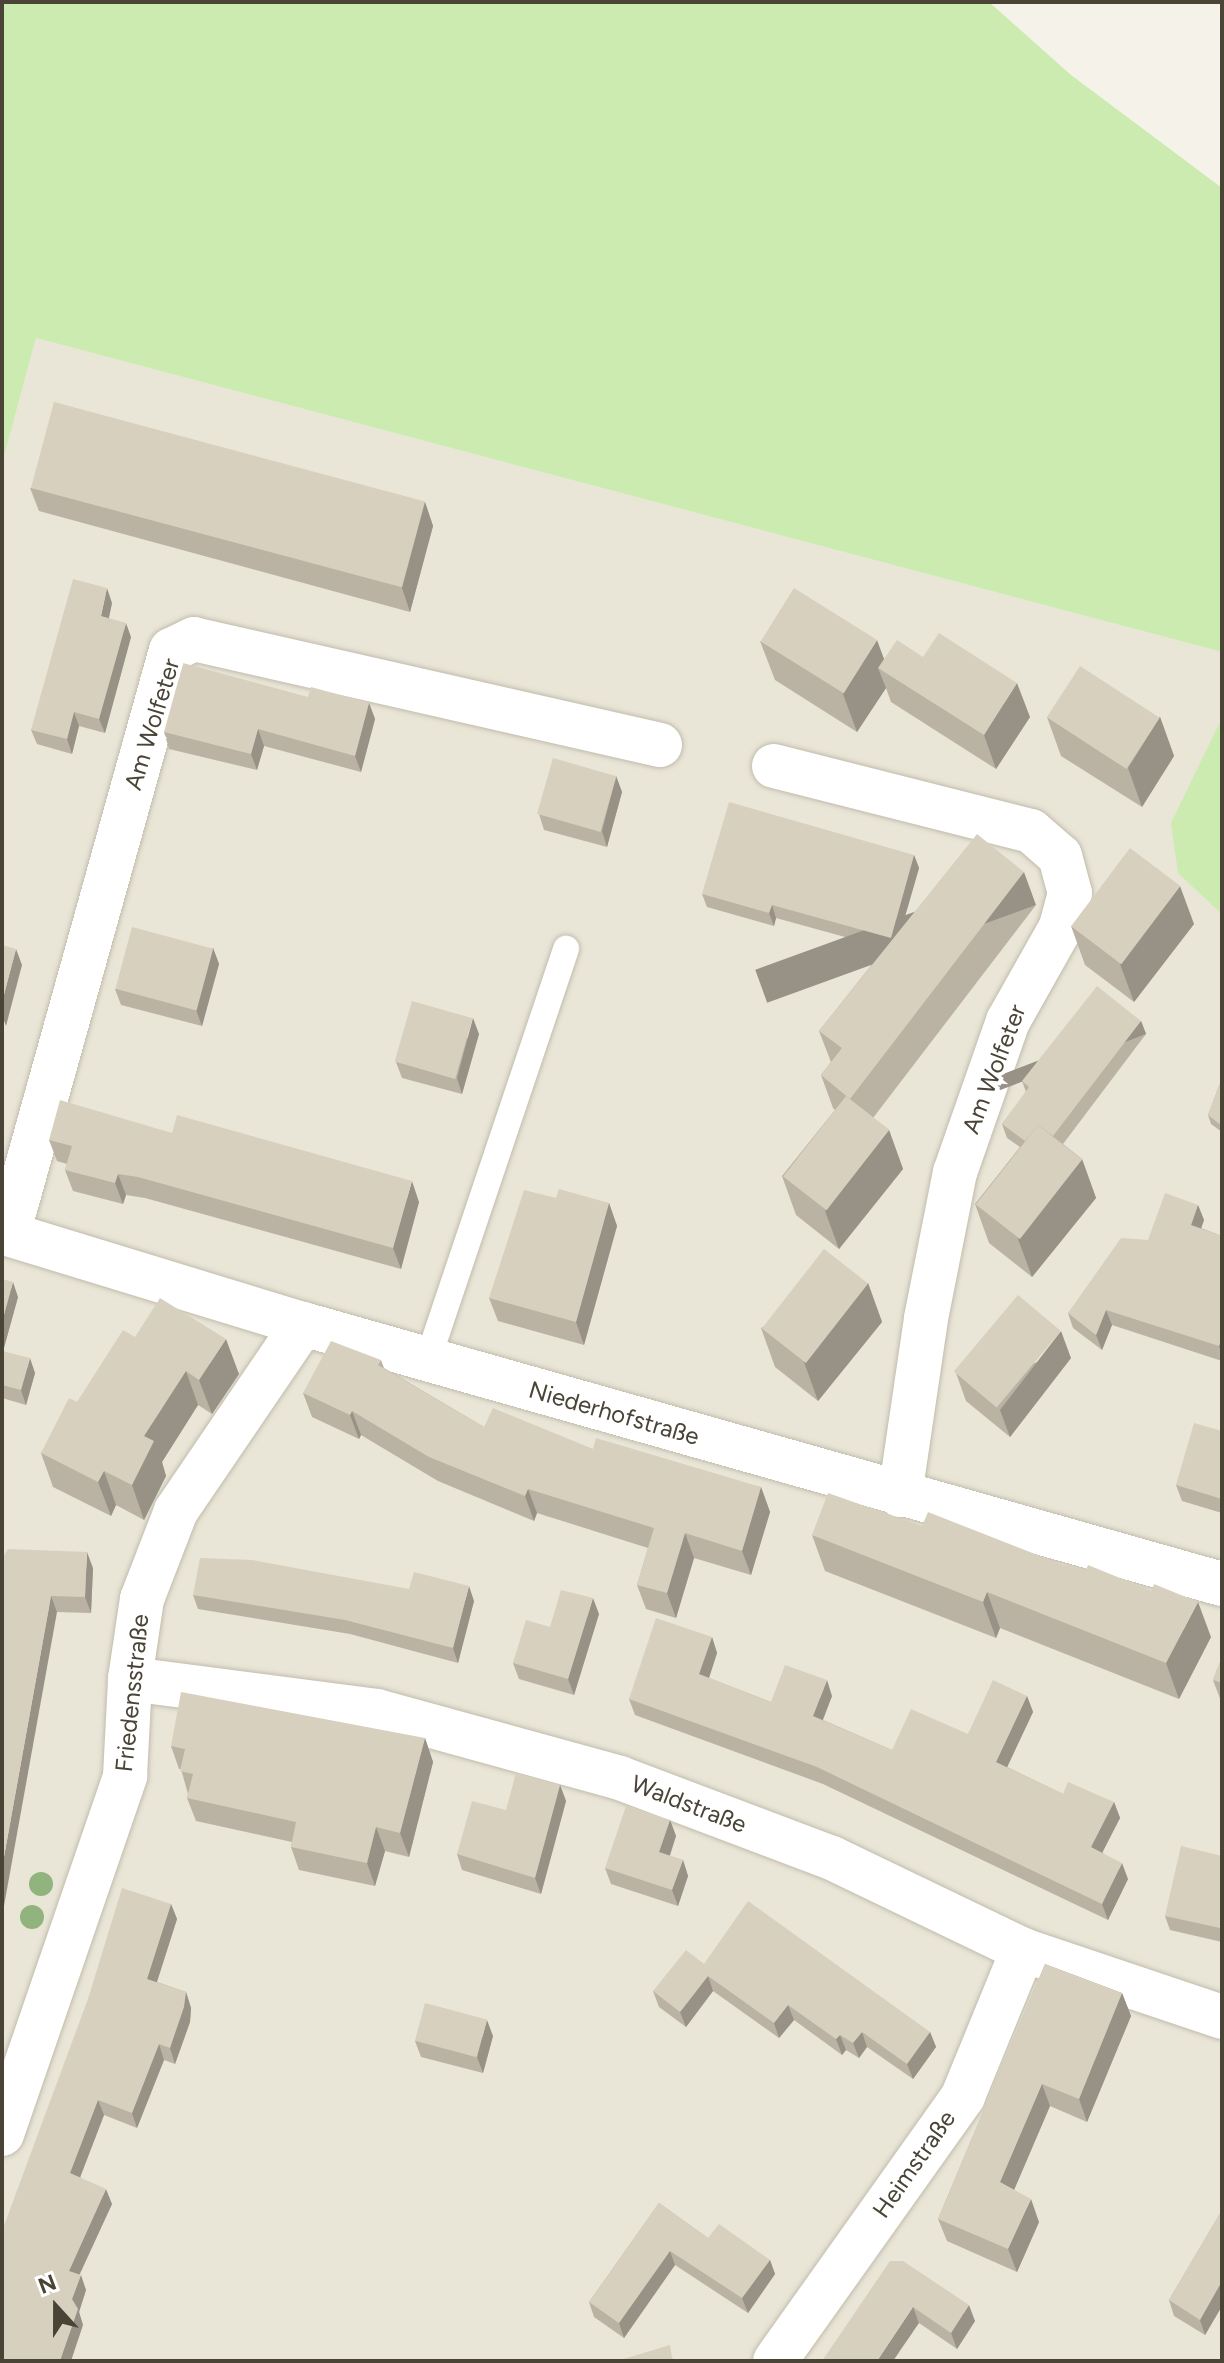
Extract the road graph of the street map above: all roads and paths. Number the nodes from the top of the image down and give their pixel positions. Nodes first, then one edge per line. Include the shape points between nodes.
1 (660, 745) dead end
2 (774, 766) dead end
3 (566, 949) dead end
4 (8, 1234) joint
5 (303, 1324) junction
6 (428, 1359) junction
7 (900, 1495) junction
8 (1222, 1584) edge
9 (130, 1679) junction
10 (1023, 1950) junction
11 (1222, 2017) edge
12 (2, 2134) edge
13 (775, 2361) edge

1 - 4 street, Am Wolfeter via 194,639 171,650
2 - 7 street, Am Wolfeter via 1031,831 1060,856 1070,893 1061,927 1008,1021 955,1172
3 - 6 lane
4 - 5 street, Niederhofstraße
5 - 6 street, Niederhofstraße
5 - 9 street, Friedensstraße via 176,1511 142,1599
6 - 7 street, Niederhofstraße
7 - 8 street, Niederhofstraße
9 - 10 street, Waldstraße via 377,1711 620,1778 832,1858
9 - 12 street, Friedensstraße via 125,1776
10 - 11 street, Waldstraße
10 - 13 street, Heimstraße via 963,2096

